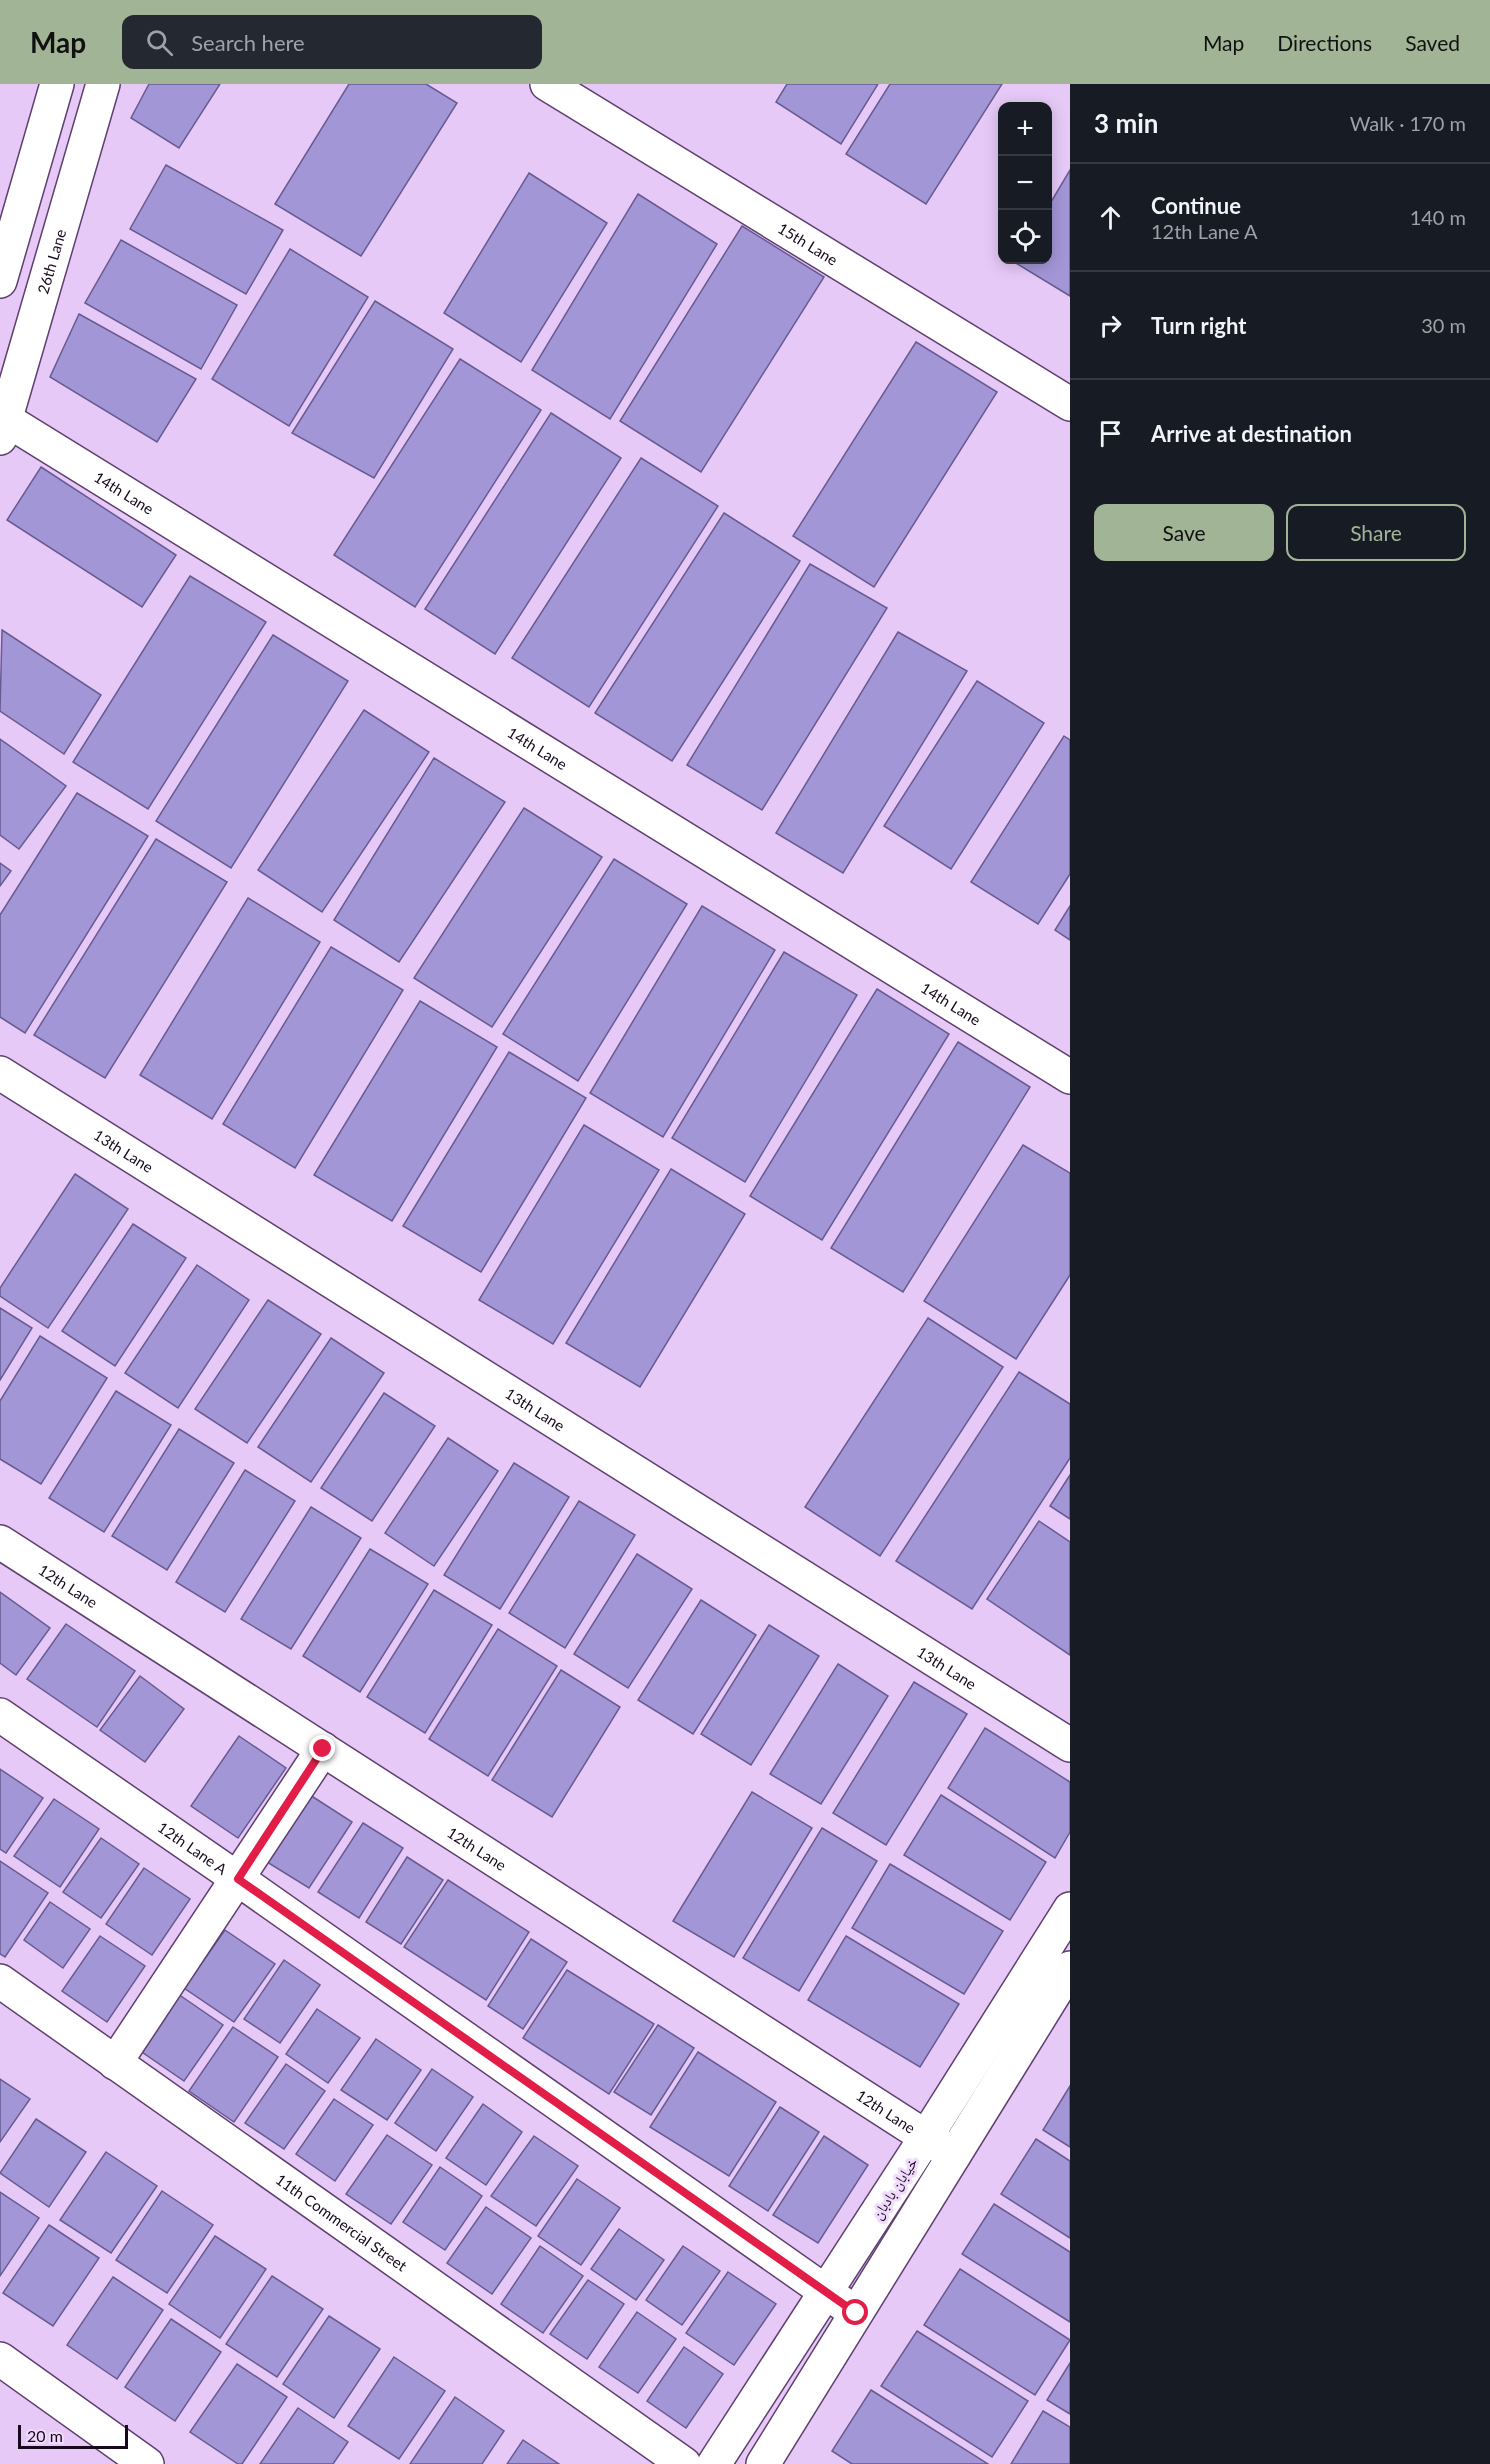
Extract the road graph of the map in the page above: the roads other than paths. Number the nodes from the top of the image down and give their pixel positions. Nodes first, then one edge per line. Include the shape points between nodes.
1 (57, 84) edge
2 (103, 84) edge
3 (547, 84) edge
4 (0, 281) edge
5 (1070, 404) edge
6 (3, 429) edge
7 (0, 1073) edge
8 (1070, 1077) edge
9 (0, 1542) edge
10 (0, 1715) edge
11 (1070, 1745) edge
12 (323, 1749) junction
13 (238, 1879) junction
14 (1070, 1909) edge
15 (1070, 1968) edge
16 (0, 1981) edge
17 (115, 2063) junction
18 (926, 2137) junction
19 (954, 2156) junction
20 (827, 2292) junction
21 (856, 2313) junction
22 (0, 2359) edge
23 (147, 2464) edge
24 (684, 2464) edge
25 (714, 2464) edge
26 (763, 2464) edge

1 - 4 street
2 - 6 street, 26th Lane
3 - 5 street, 15th Lane
6 - 8 street, 14th Lane
7 - 11 street, 13th Lane
9 - 12 street, 12th Lane
10 - 13 street, 12th Lane A
12 - 13 street
12 - 18 street, 12th Lane
13 - 17 street
13 - 20 street, 12th Lane A
14 - 18 street, خیابان بادبان
15 - 19 street
16 - 17 street, 11th Commercial Street
17 - 24 street, 11th Commercial Street
18 - 19 street, 12th Lane
18 - 20 street, خیابان بادبان
19 - 21 street
20 - 21 street, 12th Lane A
20 - 25 street, خیابان بادبان
21 - 26 street
22 - 23 street

